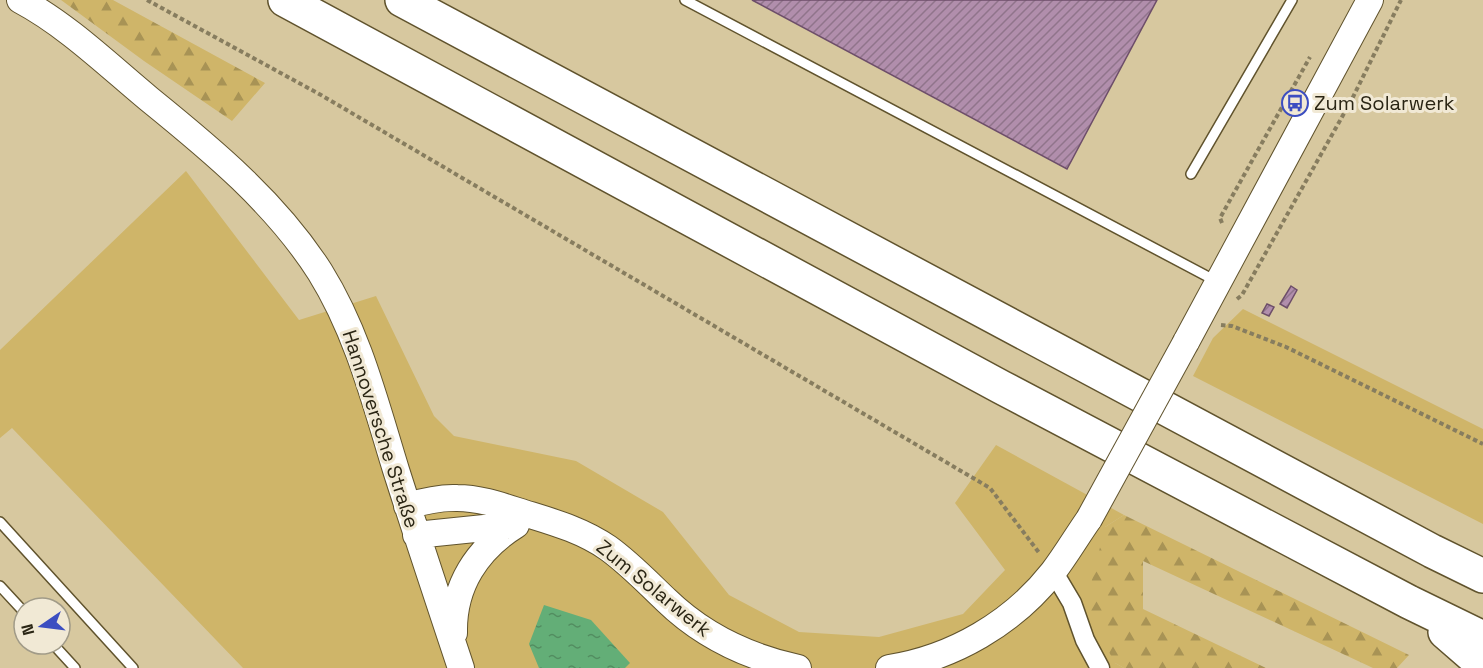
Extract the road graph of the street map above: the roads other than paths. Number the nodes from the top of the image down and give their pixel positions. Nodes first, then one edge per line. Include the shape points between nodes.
1 (20, 0) edge
2 (285, 0) edge
3 (402, 0) edge
4 (685, 0) edge
5 (1292, 0) edge
6 (1370, 0) edge
7 (1191, 174) dead end
8 (1226, 291) junction
9 (407, 506) junction
10 (544, 519) junction
11 (0, 522) edge
12 (516, 525) junction
13 (417, 535) junction
14 (1053, 572) junction
15 (1483, 576) edge
16 (0, 586) edge
17 (12, 599) edge
18 (1409, 602) junction
19 (1483, 638) edge
20 (64, 656) edge
21 (459, 663) edge
22 (1483, 665) edge
23 (75, 668) edge
24 (133, 668) edge
25 (798, 668) edge
26 (889, 668) edge
27 (1100, 668) edge

1 - 9 main road, Hannoversche Straße via 57,23 203,142 278,216 300,244 320,272 361,355
2 - 18 highway via 1001,387
3 - 15 highway
4 - 8 lane
5 - 7 lane
6 - 8 main road
8 - 14 main road, bridge via 1191,332 1089,519
9 - 10 main road, Zum Solarwerk via 440,499 474,499
9 - 13 main road, Hannoversche Straße
10 - 12 main road
10 - 25 main road, Zum Solarwerk via 577,530 608,547 708,634 755,657
11 - 24 lane
12 - 13 main road
12 - 21 main road via 477,558 461,589 454,623
13 - 21 main road, Hannoversche Straße
14 - 26 main road via 1017,609 974,639 926,660
14 - 27 street via 1072,603
16 - 17 lane
18 - 19 highway
18 - 22 highway
20 - 23 lane

